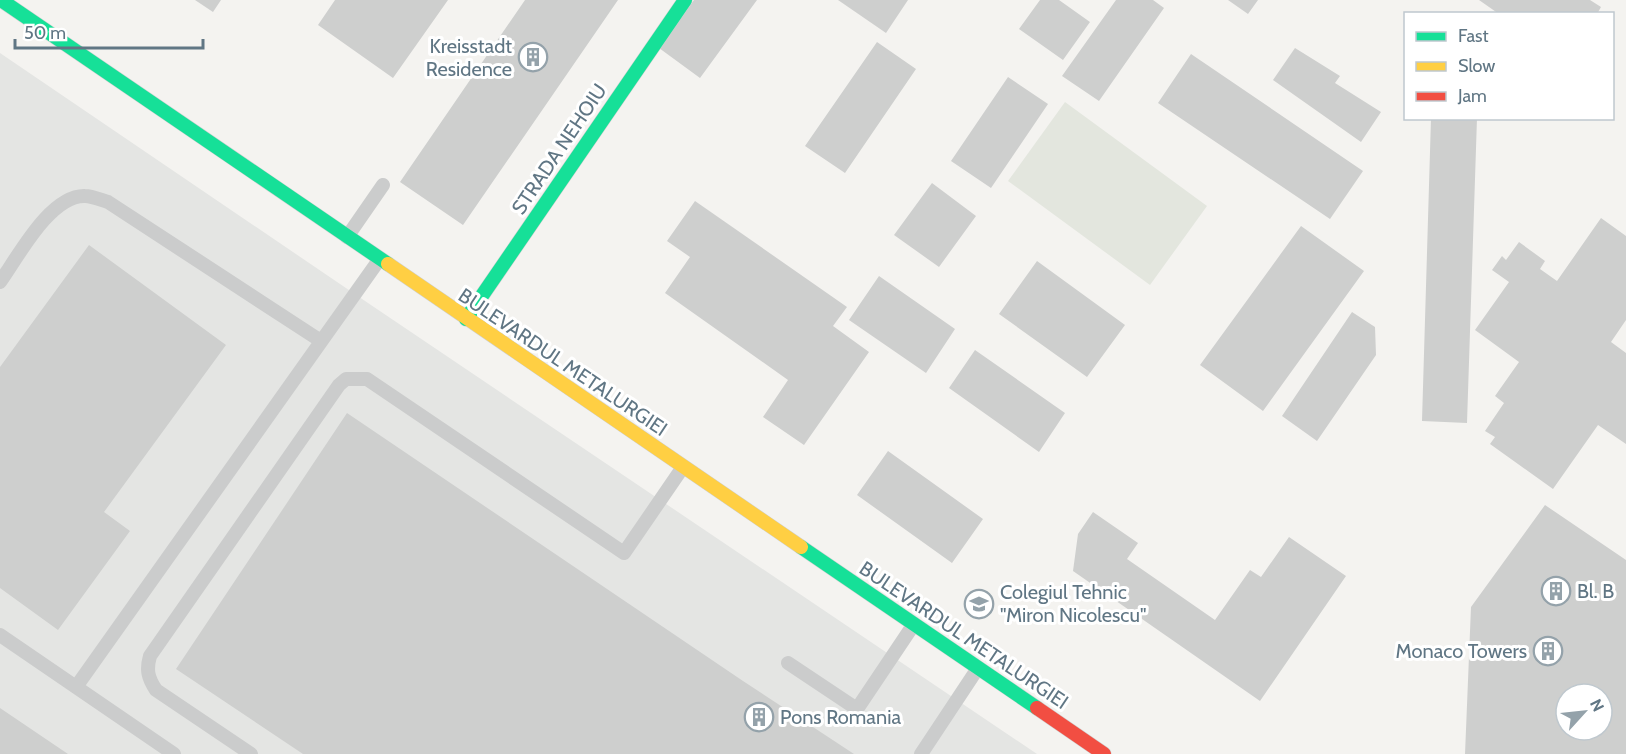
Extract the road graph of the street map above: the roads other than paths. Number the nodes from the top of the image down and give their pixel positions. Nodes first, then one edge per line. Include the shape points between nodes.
1 (1, 0) edge
2 (685, 0) edge
3 (383, 185) dead end
4 (346, 237) junction
5 (379, 260) junction
6 (0, 282) edge
7 (466, 319) junction
8 (321, 341) junction
9 (683, 467) junction
10 (914, 624) junction
11 (0, 635) edge
12 (788, 663) dead end
13 (978, 668) junction
14 (76, 687) junction
15 (174, 754) edge
16 (251, 754) edge
17 (921, 754) edge
18 (1104, 754) edge

1 - 4 main road, BULEVARDUL METALURGIEI
2 - 7 main road, STRADA NEHOIU
3 - 4 lane
4 - 5 main road, BULEVARDUL METALURGIEI
5 - 7 main road, BULEVARDUL METALURGIEI
5 - 8 lane
6 - 8 lane via 45,219 66,201 85,196 108,202
7 - 9 main road, BULEVARDUL METALURGIEI
8 - 14 lane
9 - 10 main road, BULEVARDUL METALURGIEI
9 - 16 lane via 624,553 367,379 346,379 150,656 149,680 156,690
10 - 12 lane via 857,709
10 - 13 main road, BULEVARDUL METALURGIEI
11 - 14 lane
13 - 17 lane
13 - 18 main road, BULEVARDUL METALURGIEI
14 - 15 lane

